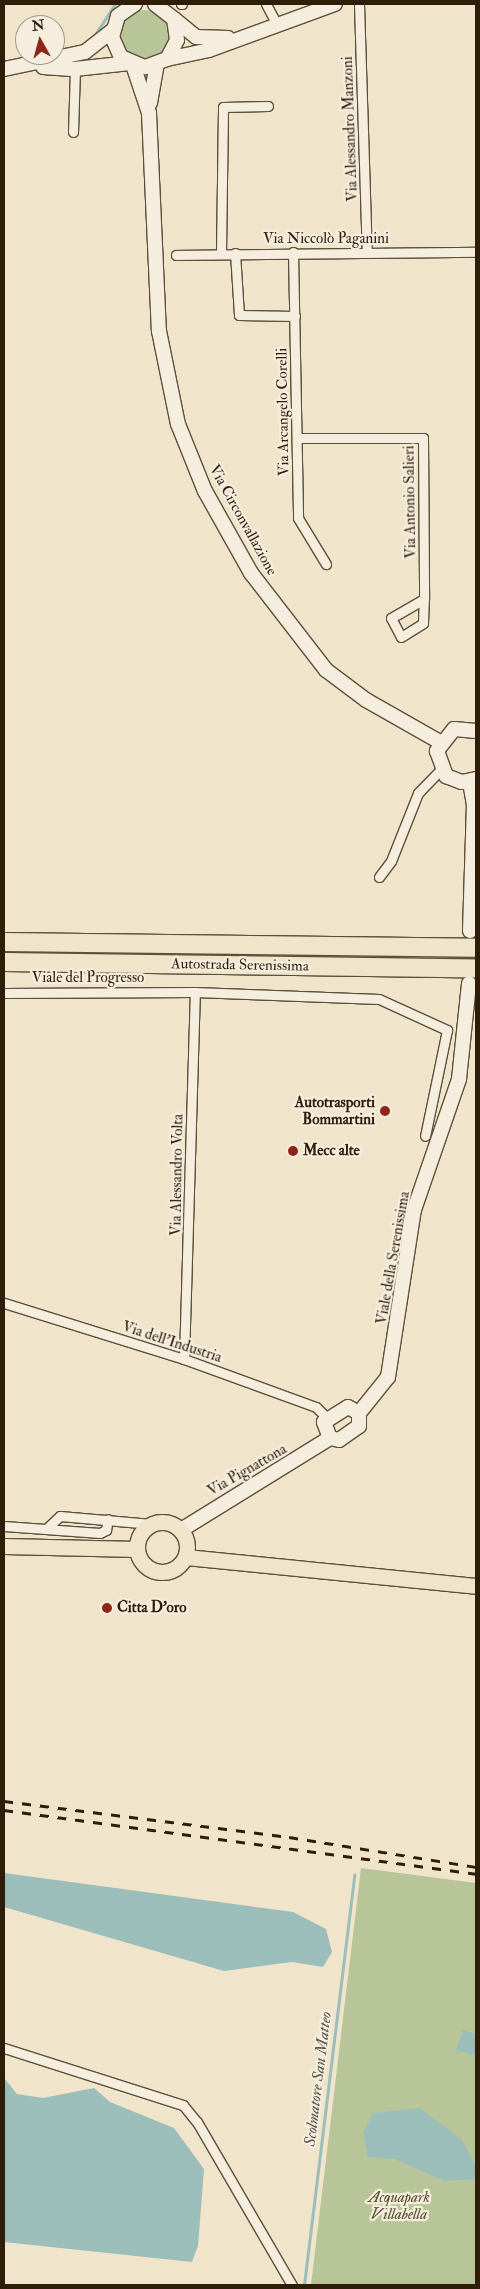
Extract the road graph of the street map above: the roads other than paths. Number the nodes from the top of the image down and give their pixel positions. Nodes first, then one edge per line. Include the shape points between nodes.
1 (132, 4) edge
2 (266, 4) edge
3 (335, 4) edge
4 (360, 4) edge
5 (159, 5) edge
6 (174, 19) junction
7 (277, 25) junction
8 (112, 30) junction
9 (234, 38) junction
10 (76, 54) junction
11 (162, 62) junction
12 (131, 64) junction
13 (35, 66) junction
14 (4, 69) edge
15 (75, 70) junction
16 (268, 106) dead end
17 (149, 113) junction
18 (73, 132) dead end
19 (293, 252) junction
20 (476, 252) edge
21 (221, 253) junction
22 (235, 253) junction
23 (367, 253) junction
24 (176, 255) dead end
25 (295, 316) junction
26 (300, 438) junction
27 (326, 564) dead end
28 (424, 599) dead end
29 (476, 730) edge
30 (440, 742) junction
31 (441, 769) junction
32 (473, 781) edge
33 (379, 877) dead end
34 (470, 931) dead end
35 (4, 942) edge
36 (476, 948) edge
37 (4, 962) edge
38 (472, 976) edge
39 (195, 992) junction
40 (4, 993) edge
41 (425, 1136) dead end
42 (4, 1303) edge
43 (184, 1359) junction
44 (359, 1413) junction
45 (327, 1418) junction
46 (330, 1438) junction
47 (108, 1519) junction
48 (152, 1524) junction
49 (4, 1526) edge
50 (46, 1529) junction
51 (181, 1530) junction
52 (4, 1546) edge
53 (137, 1549) junction
54 (186, 1557) junction
55 (476, 1586) edge
56 (4, 2048) edge
57 (292, 2285) edge

1 - 8 street via 118,16
2 - 7 street
3 - 7 street
4 - 23 street, Via Alessandro Manzoni
5 - 6 street
6 - 9 street via 196,37
6 - 11 street, Via Circonvallazione via 177,40
7 - 9 street
8 - 10 street via 100,44
8 - 12 street, Via Circonvallazione via 116,51
9 - 11 street via 209,50
10 - 13 street
10 - 15 street
11 - 12 street
11 - 17 street, Via Circonvallazione
12 - 15 street
12 - 17 street, Via Circonvallazione
13 - 14 street
13 - 15 street
15 - 18 street
16 - 21 street via 223,107
17 - 30 street, Via Circonvallazione via 159,331 178,424 205,491 251,573 326,670 366,700
19 - 22 street, Via Niccolò Paganini
19 - 23 street, Via Niccolò Paganini
19 - 25 street, Via Arcangelo Corelli
20 - 23 street, Via Niccolò Paganini
21 - 22 street, Via Niccolò Paganini
21 - 24 street, Via Niccolò Paganini
22 - 25 street via 239,315
25 - 26 street, Via Arcangelo Corelli
26 - 27 street, Via Arcangelo Corelli via 298,518
26 - 28 street, Via Antonio Salieri via 423,438
29 - 30 street via 454,729
30 - 31 street
31 - 32 street via 454,780
31 - 33 street via 418,793 391,861
32 - 34 street
35 - 36 highway, Autostrada Serenissima
37 - 38 highway, Autostrada Serenissima
38 - 44 street, Viale della Serenissima via 459,1079 414,1210 388,1376
39 - 40 street, Viale del Progresso
39 - 41 street, Viale del Progresso via 379,999 447,1030
39 - 43 street, Via Alessandro Volta
42 - 43 street, Via dell'Industria
43 - 45 street, Via dell'Industria via 316,1407
44 - 45 street via 348,1407
44 - 46 street via 358,1428 339,1440
45 - 46 street via 323,1427
46 - 51 street, Via Pignattona
47 - 48 street
47 - 50 street via 60,1516
47 - 50 street via 106,1530 100,1533
48 - 51 main road via 171,1523
48 - 53 main road via 140,1534
49 - 50 street
51 - 54 main road via 188,1546
52 - 53 main road
53 - 54 main road via 145,1565 161,1572 178,1567
54 - 55 main road
56 - 57 street via 183,2105 198,2122

